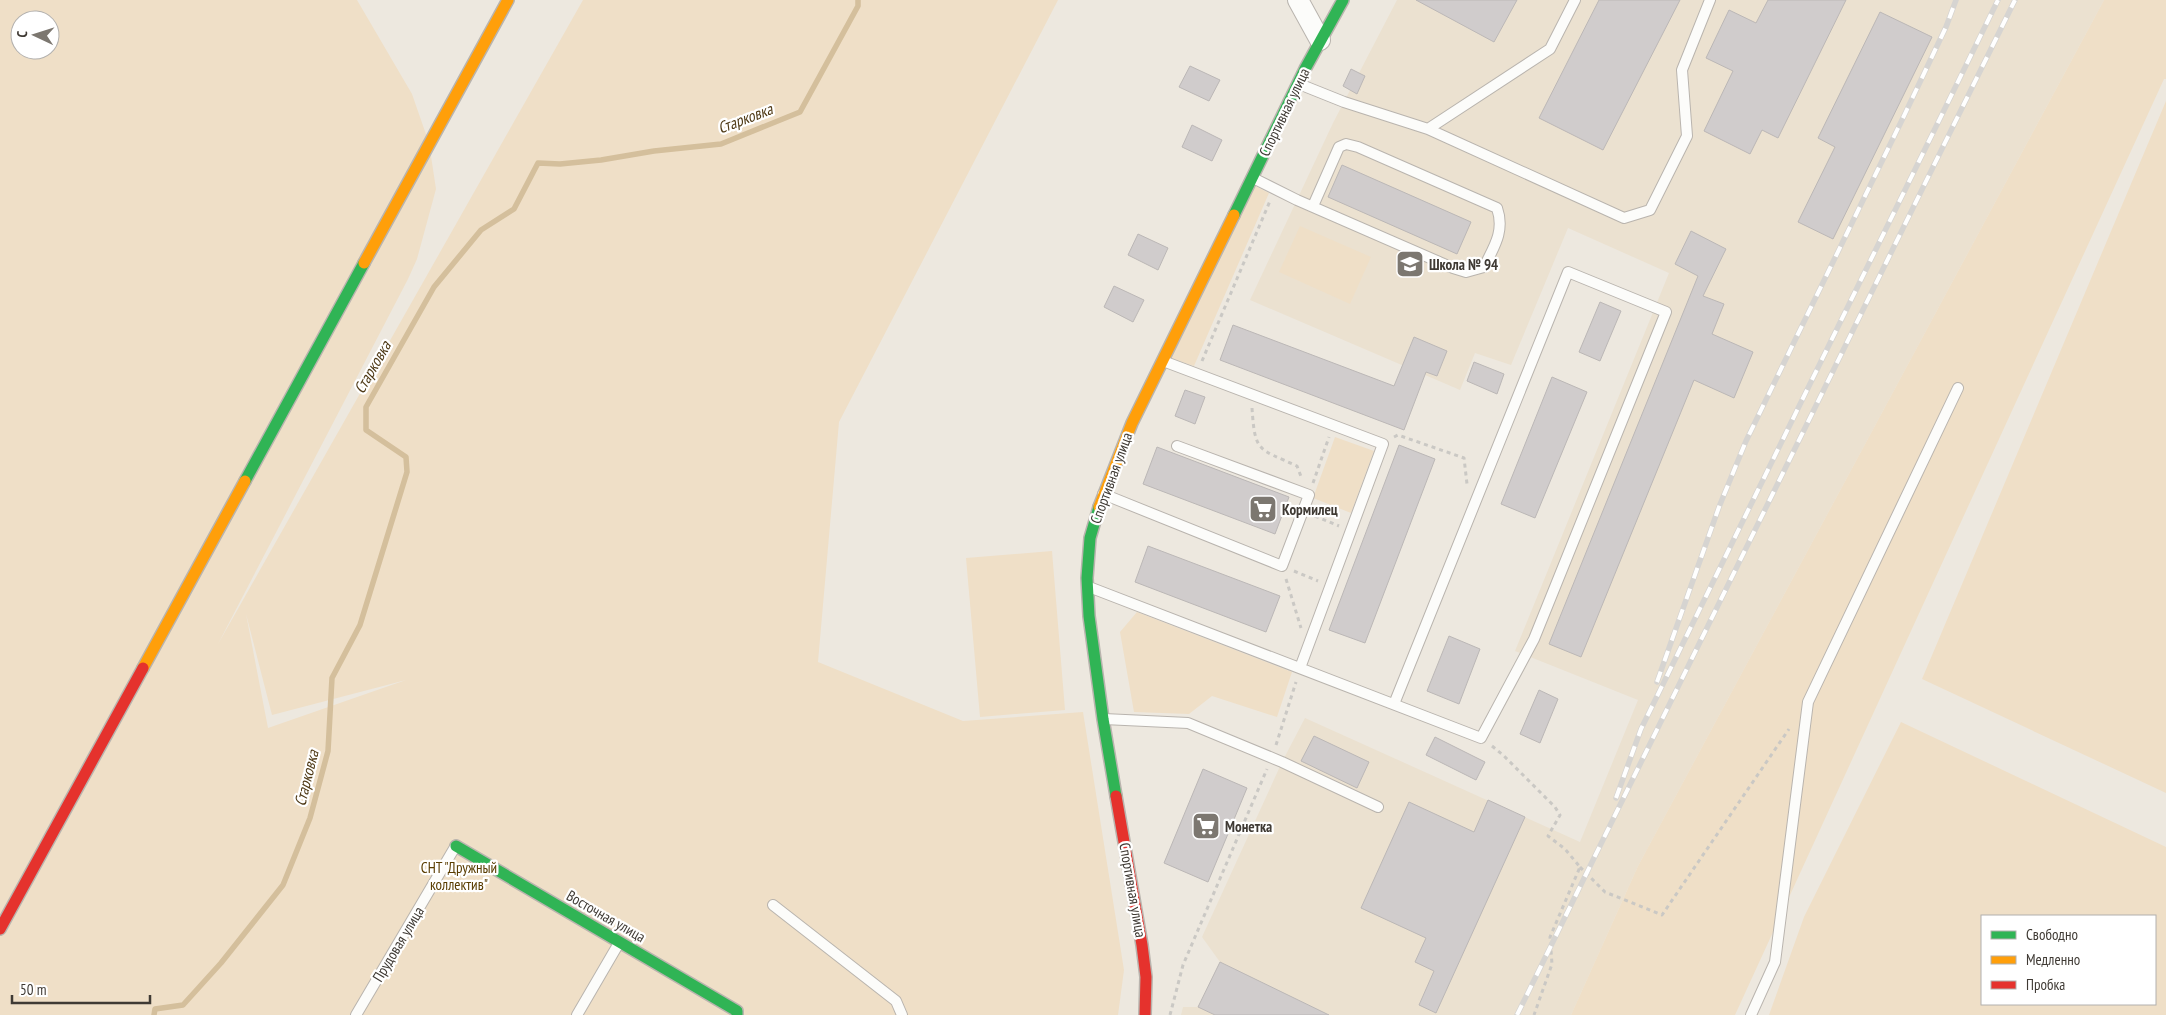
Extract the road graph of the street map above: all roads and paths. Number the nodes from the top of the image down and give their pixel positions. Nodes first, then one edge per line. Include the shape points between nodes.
1 (508, 0) edge
2 (1298, 0) edge
3 (1342, 0) edge
4 (1575, 0) edge
5 (1710, 0) edge
6 (1320, 40) junction
7 (1298, 84) junction
8 (1428, 129) junction
9 (1252, 177) junction
10 (1275, 189) junction
11 (1313, 206) junction
12 (1162, 360) junction
13 (1196, 373) junction
14 (1958, 388) dead end
15 (1250, 394) junction
16 (1333, 425) junction
17 (1383, 444) junction
18 (1177, 446) dead end
19 (1102, 494) junction
20 (1309, 495) junction
21 (1303, 511) junction
22 (1470, 514) junction
23 (1351, 530) junction
24 (1282, 566) junction
25 (1330, 586) junction
26 (1087, 587) junction
27 (1307, 648) junction
28 (1300, 668) junction
29 (1394, 704) junction
30 (1103, 719) junction
31 (1791, 726) dead end
32 (1481, 738) junction
33 (1272, 758) junction
34 (1378, 807) dead end
35 (456, 846) joint
36 (1580, 867) junction
37 (773, 905) dead end
38 (0, 928) edge
39 (620, 941) junction
40 (1148, 1014) edge
41 (356, 1015) edge
42 (577, 1015) edge
43 (737, 1015) edge
44 (902, 1015) edge
45 (1170, 1015) edge
46 (1534, 1015) edge
47 (1750, 1015) edge

1 - 38 street
2 - 6 street
3 - 6 street, Спортивная улица
4 - 8 lane via 1550,49
5 - 8 lane via 1682,70 1687,136 1650,210 1624,218
6 - 7 street, Спортивная улица
7 - 8 lane
7 - 9 street, Спортивная улица
9 - 10 lane
9 - 12 street, Спортивная улица
10 - 11 lane
10 - 13 path
11 - 11 lane via 1466,272 1484,267 1500,234 1498,208 1346,144 1339,147
12 - 13 lane
12 - 19 street, Спортивная улица
13 - 15 lane
14 - 47 lane via 1808,702 1776,962
15 - 16 lane
15 - 20 path via 1254,436 1261,450 1297,466
16 - 17 lane
16 - 20 path
17 - 22 path via 1398,435 1464,458
17 - 23 lane
18 - 20 lane
19 - 24 lane
19 - 26 street, Спортивная улица via 1090,538
20 - 21 lane
21 - 23 path
21 - 24 lane
22 - 29 lane
22 - 32 lane via 1568,272 1666,312 1534,639
23 - 25 lane
24 - 25 path
24 - 27 path
25 - 27 lane
26 - 28 lane
26 - 30 street, Спортивная улица
27 - 28 lane
28 - 29 lane
28 - 33 path
29 - 32 lane
30 - 33 lane via 1188,723
30 - 40 street, Спортивная улица via 1142,945
31 - 36 path via 1662,915 1605,892
32 - 36 path via 1555,806 1560,815 1548,836 1565,848
33 - 34 lane
33 - 45 path via 1184,965
35 - 39 street, Восточная улица
35 - 41 lane, Прудовая улица
36 - 46 path via 1550,937 1552,964
37 - 44 lane via 896,1001
39 - 42 lane
39 - 43 street, Восточная улица via 737,1011

